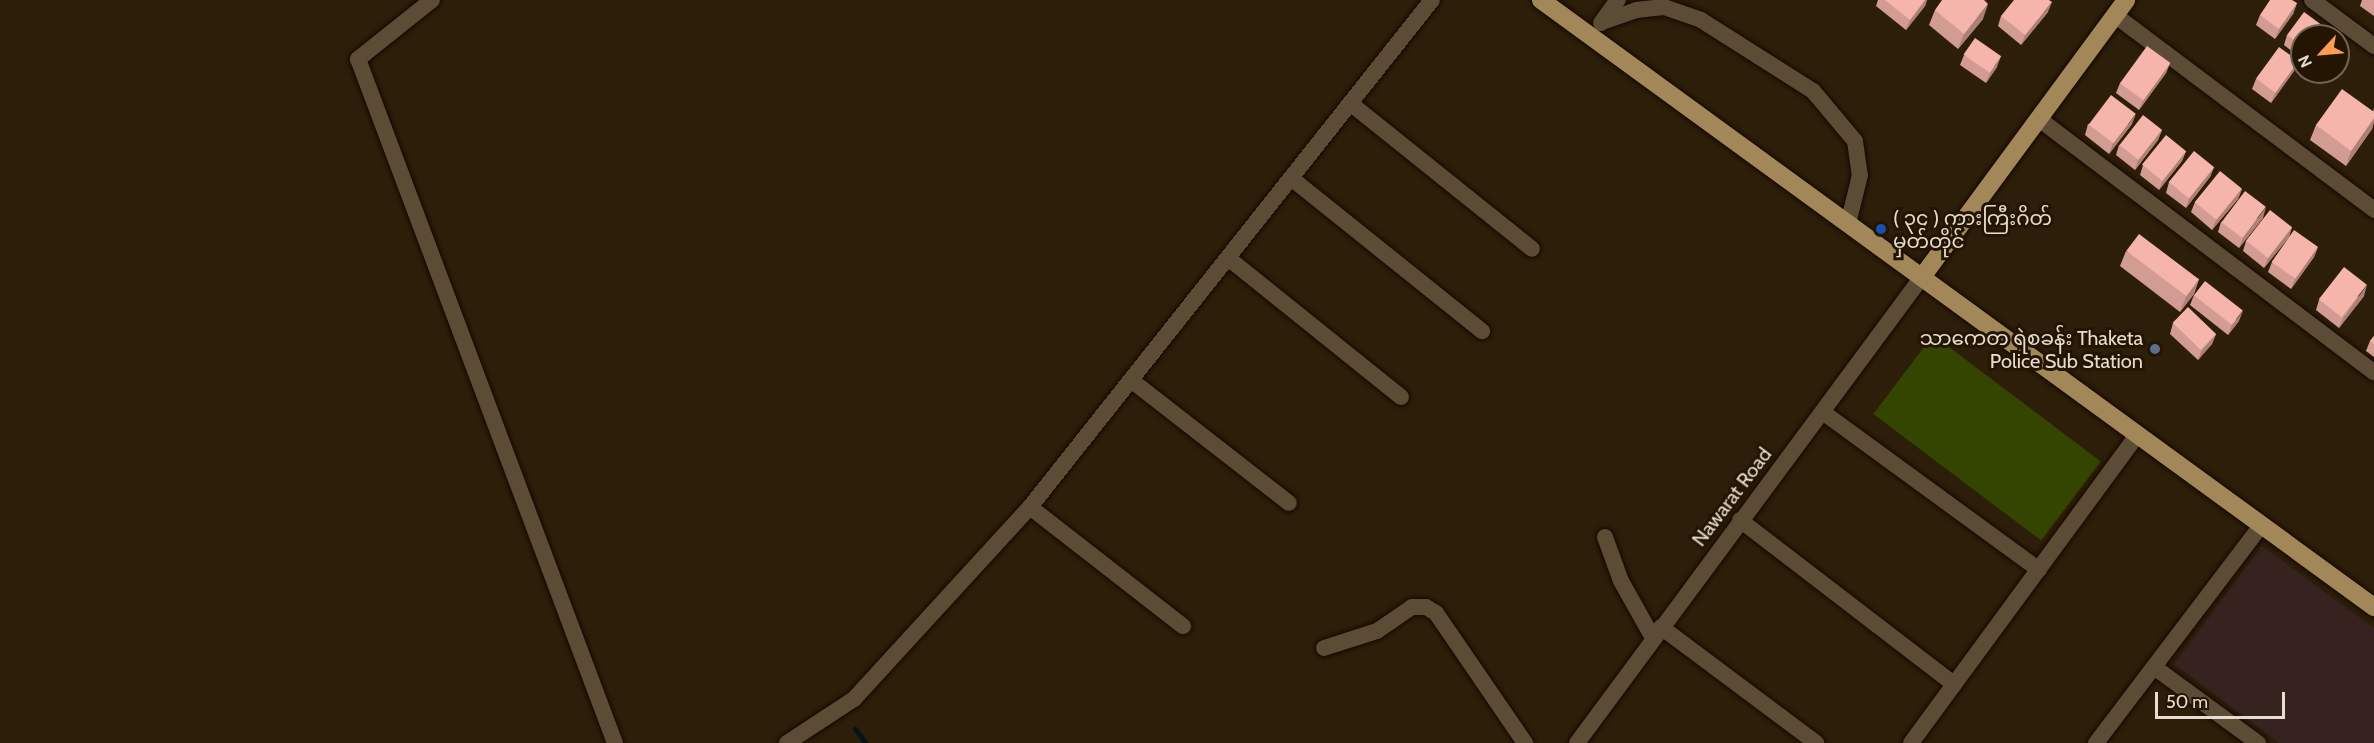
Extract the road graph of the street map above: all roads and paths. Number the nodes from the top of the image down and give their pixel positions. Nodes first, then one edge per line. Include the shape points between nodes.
1 (432, 0) edge
2 (1432, 0) edge
3 (1541, 0) edge
4 (1618, 0) edge
5 (2312, 0) edge
6 (2121, 8) edge
7 (1597, 29) junction
8 (2374, 46) edge
9 (1350, 103) junction
10 (2039, 119) junction
11 (1291, 178) junction
12 (2374, 210) edge
13 (1848, 224) junction
14 (1532, 249) dead end
15 (1228, 258) junction
16 (1922, 277) junction
17 (1482, 331) dead end
18 (2374, 372) edge
19 (1131, 380) junction
20 (1401, 397) dead end
21 (1824, 413) junction
22 (2138, 434) junction
23 (1289, 503) dead end
24 (1030, 507) junction
25 (1740, 520) junction
26 (2261, 526) junction
27 (1605, 537) dead end
28 (2039, 570) junction
29 (2374, 608) edge
30 (1183, 626) dead end
31 (1657, 632) junction
32 (1324, 648) dead end
33 (2154, 667) junction
34 (1954, 684) junction
35 (1583, 741) edge
36 (615, 743) edge
37 (787, 743) edge
38 (1525, 743) edge
39 (1816, 743) edge
40 (1911, 743) edge
41 (2096, 743) edge
42 (2258, 743) edge

1 - 36 street via 358,59
2 - 9 street
3 - 7 main road
4 - 7 street
5 - 8 street
6 - 10 main road
6 - 12 street
7 - 13 main road
7 - 13 street via 1636,10 1664,7 1701,20 1813,91 1855,141 1860,176
9 - 11 street
9 - 14 street
10 - 16 main road
10 - 18 street
11 - 15 street
11 - 17 street
13 - 16 main road
15 - 19 street
15 - 20 street
16 - 21 street, Nawarat Road
16 - 22 main road
19 - 23 street
19 - 24 street
21 - 25 street, Nawarat Road
21 - 28 street
22 - 26 main road
22 - 28 street
24 - 30 street
24 - 37 street via 854,699
25 - 31 street, Nawarat Road
25 - 34 street
26 - 29 main road
26 - 33 street
27 - 31 street via 1621,581
28 - 34 street
31 - 35 street, Nawarat Road
31 - 39 street
32 - 38 street via 1377,631 1412,607 1426,607 1436,614
33 - 41 street
33 - 42 street
34 - 40 street

